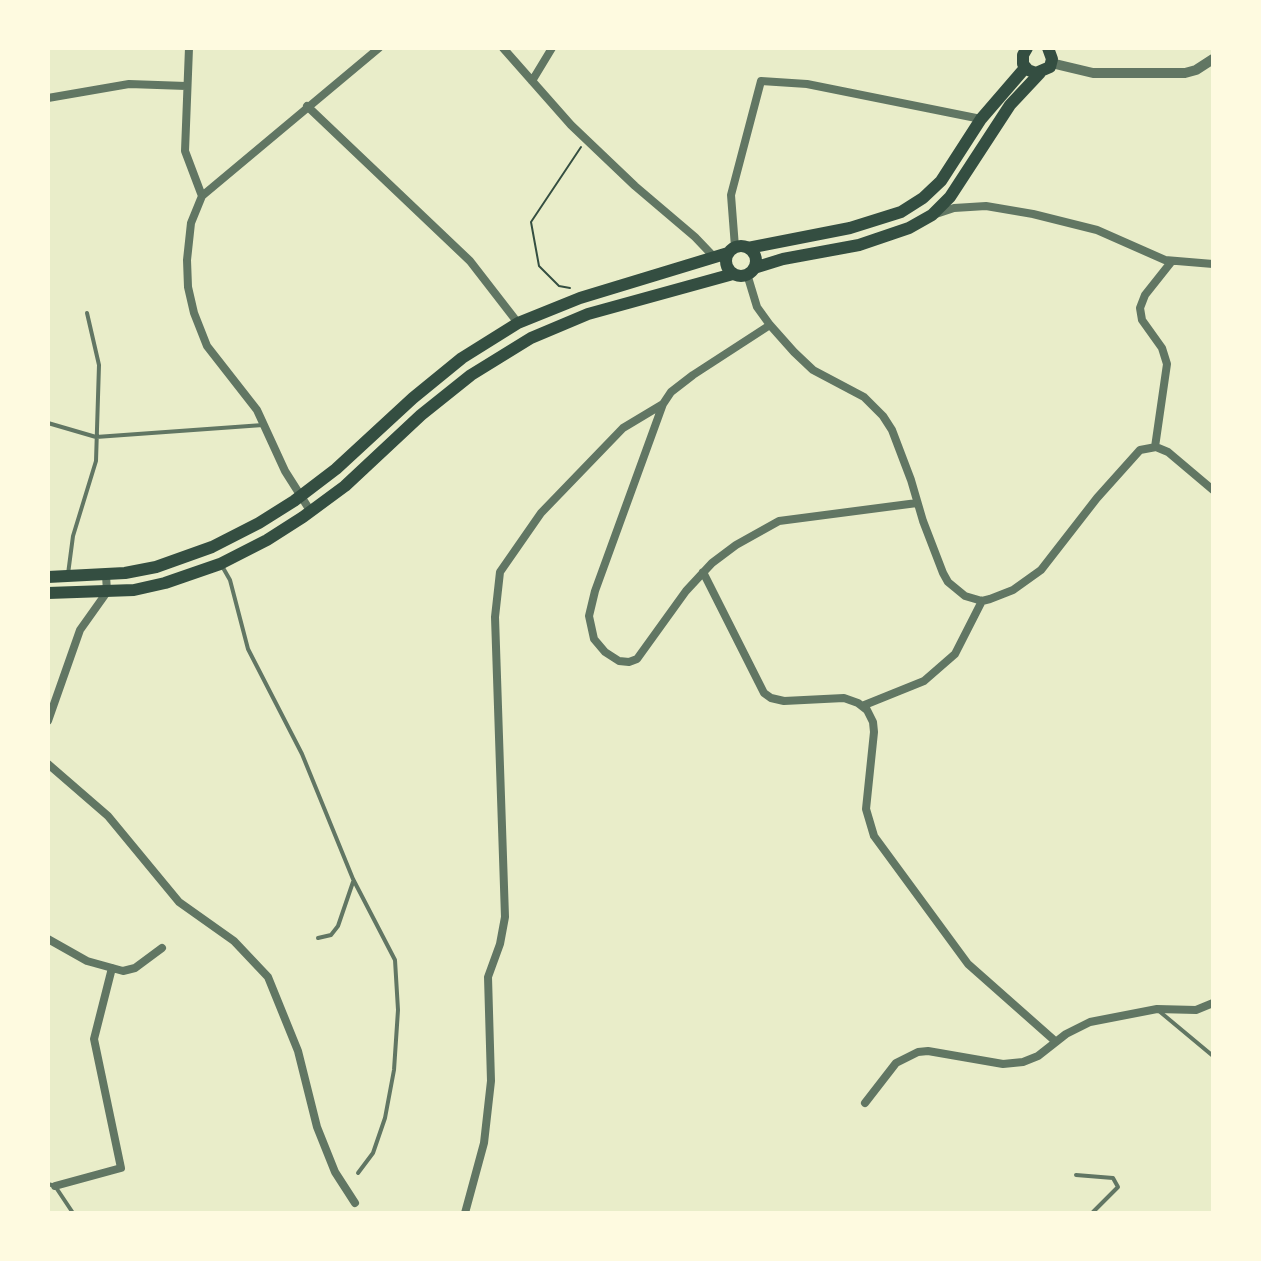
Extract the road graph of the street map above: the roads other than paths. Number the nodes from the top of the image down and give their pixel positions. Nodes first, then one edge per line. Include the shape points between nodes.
1 (189, 48) edge
2 (379, 48) edge
3 (503, 48) edge
4 (552, 48) edge
5 (1027, 48) edge
6 (1048, 48) edge
7 (1213, 59) edge
8 (1051, 63) junction
9 (1025, 68) junction
10 (1040, 73) junction
11 (532, 81) junction
12 (186, 86) junction
13 (48, 98) edge
14 (307, 106) junction
15 (981, 119) junction
16 (202, 196) junction
17 (932, 215) junction
18 (737, 249) junction
19 (715, 258) junction
20 (1172, 261) junction
21 (1213, 264) edge
22 (745, 272) junction
23 (87, 313) dead end
24 (518, 323) junction
25 (770, 325) junction
26 (663, 404) junction
27 (48, 423) edge
28 (263, 425) junction
29 (96, 437) junction
30 (1155, 447) junction
31 (1213, 490) edge
32 (302, 495) junction
33 (917, 503) junction
34 (311, 512) junction
35 (220, 564) junction
36 (703, 572) junction
37 (106, 575) junction
38 (67, 576) junction
39 (48, 577) edge
40 (107, 592) junction
41 (48, 593) edge
42 (982, 601) junction
43 (862, 706) junction
44 (48, 721) edge
45 (48, 764) edge
46 (353, 879) junction
47 (318, 938) dead end
48 (48, 939) edge
49 (162, 948) dead end
50 (112, 968) junction
51 (1213, 1003) edge
52 (1157, 1009) junction
53 (1055, 1041) junction
54 (1213, 1056) edge
55 (865, 1103) dead end
56 (358, 1173) dead end
57 (1076, 1175) dead end
58 (51, 1185) edge
59 (355, 1203) dead end
60 (1093, 1212) edge
61 (73, 1213) edge
62 (465, 1213) edge

1 - 12 street
2 - 14 street
3 - 11 street
4 - 11 street
5 - 9 main road
6 - 8 main road
7 - 8 street via 1185,73 1093,73
8 - 10 main road
9 - 10 main road
9 - 15 main road
10 - 17 main road via 1010,105 950,197
11 - 19 street via 586,140
12 - 13 street via 129,84
12 - 16 street via 185,151
14 - 16 street
14 - 24 street via 470,261
15 - 18 main road via 941,181 901,212 850,228
15 - 18 street via 807,84 761,81 731,195
16 - 28 street via 191,223 187,260 194,313 207,346
17 - 20 street via 986,206 1033,214 1087,227
17 - 22 main road via 859,245
18 - 19 main road
18 - 22 main road via 726,262
18 - 22 main road via 755,255
19 - 24 main road via 580,298
20 - 21 street
20 - 30 street via 1140,308 1167,364
22 - 25 street via 757,307
22 - 34 main road via 588,314 531,338 471,375
23 - 29 lane via 99,365
24 - 32 main road via 462,358
25 - 26 street via 693,375
25 - 33 street via 813,370 864,397 883,416
26 - 36 street via 595,591 589,616 594,639 619,661 637,659
26 - 62 street via 623,428 541,513 500,572 495,617 505,917 488,977 491,1081 484,1143
27 - 29 lane
28 - 29 lane
28 - 32 street
29 - 38 lane via 96,461
30 - 31 street via 1177,458
30 - 42 street via 1140,450 1129,460 1041,570 1013,590
32 - 34 street
32 - 37 main road via 212,547 156,567
33 - 36 street via 779,521 736,545
33 - 42 street via 948,582
34 - 35 main road
35 - 40 main road via 165,583
35 - 46 lane via 230,580 248,649 302,754
36 - 43 street via 764,693 784,701 844,698
37 - 38 main road
37 - 40 street
38 - 39 main road
40 - 41 main road
40 - 44 street via 80,630
42 - 43 street via 945,663 924,681
43 - 53 street via 873,722 866,809 874,836 968,964
45 - 59 street via 108,816 179,902 234,941 268,977 298,1051 330,1161
46 - 47 lane via 338,926 331,935
46 - 56 lane via 395,960 398,1010 385,1118 373,1153
48 - 50 street
49 - 50 street via 135,968
50 - 58 street via 94,1039 121,1168
51 - 52 street via 1196,1010
52 - 53 street via 1090,1022
52 - 54 lane
53 - 55 street via 1038,1056 1014,1064 918,1052 896,1063
57 - 60 lane via 1113,1178 1118,1187
58 - 61 lane

